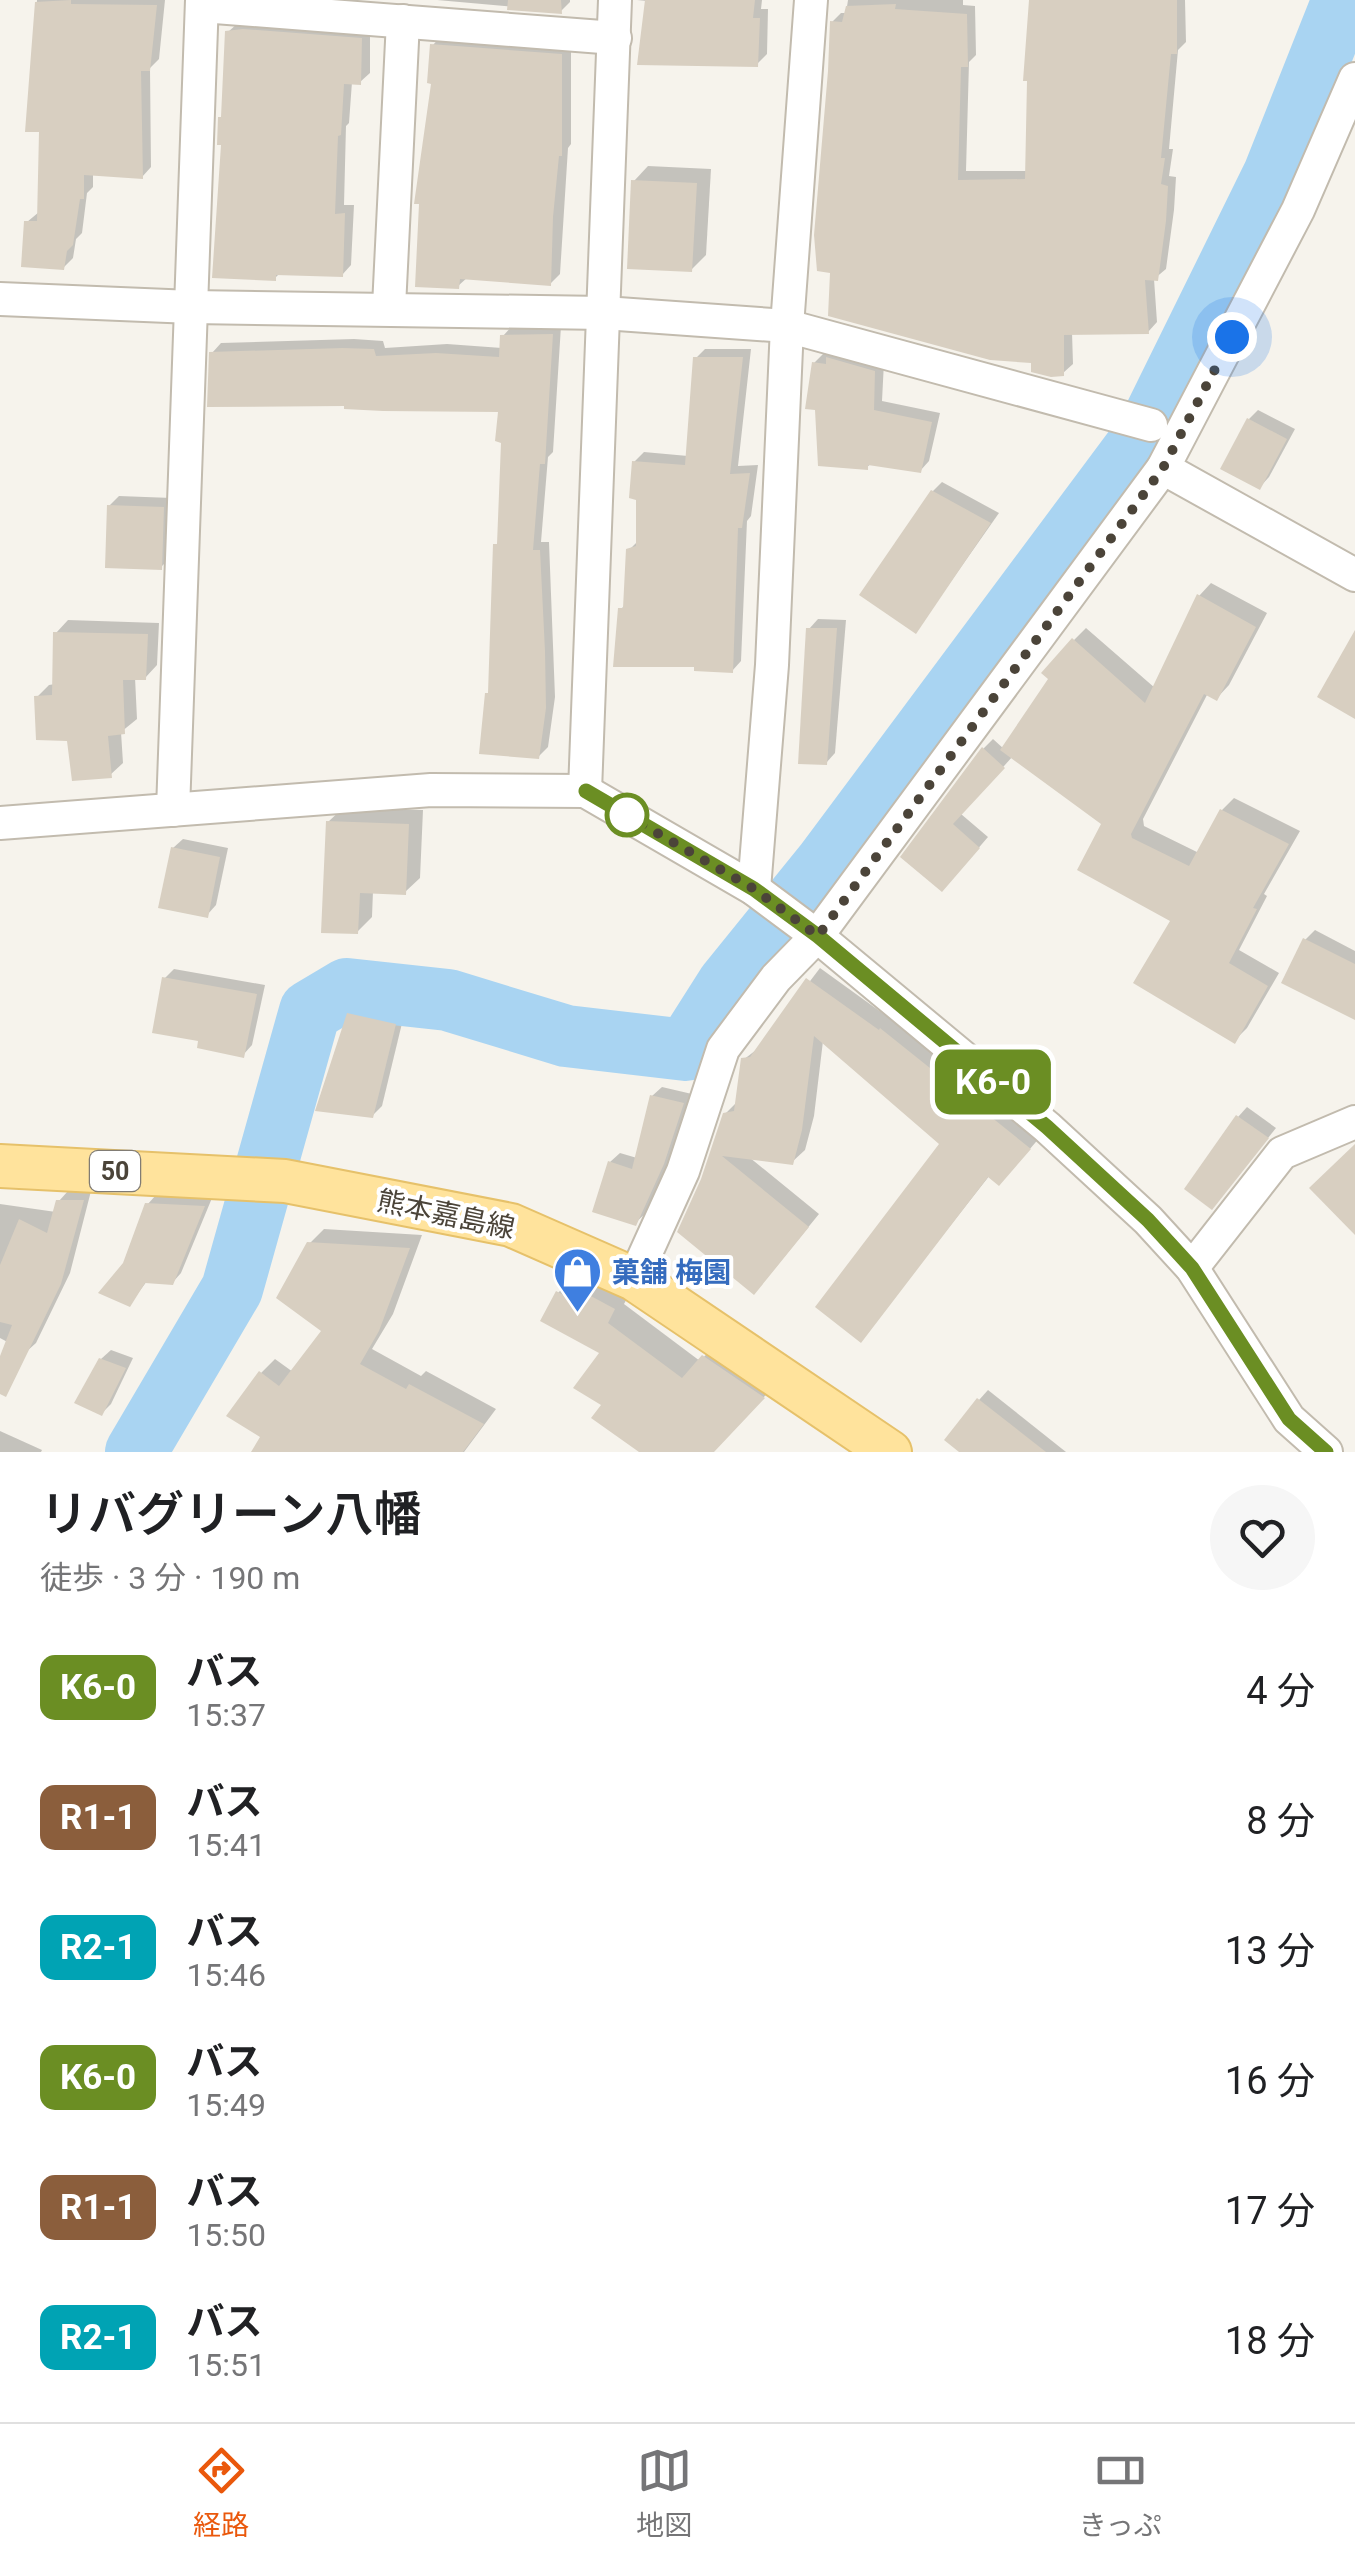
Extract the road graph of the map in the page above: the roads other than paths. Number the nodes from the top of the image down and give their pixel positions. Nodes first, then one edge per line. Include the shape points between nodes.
1 (615, 0) edge
2 (810, 0) edge
3 (202, 3) edge
4 (403, 21) junction
5 (615, 38) junction
6 (1355, 79) edge
7 (0, 299) edge
8 (192, 306) junction
9 (389, 307) junction
10 (604, 313) junction
11 (786, 326) junction
12 (1151, 425) dead end
13 (1163, 468) junction
14 (1355, 575) edge
15 (586, 791) junction
16 (174, 810) junction
17 (0, 824) edge
18 (754, 889) junction
19 (806, 929) junction
20 (1355, 1122) edge
21 (0, 1166) edge
22 (1192, 1268) junction
23 (634, 1278) junction
24 (890, 1452) edge
25 (1326, 1452) edge

1 - 5 street
2 - 11 street
3 - 4 street
3 - 8 street
4 - 5 street
4 - 9 street
5 - 10 street
6 - 13 street via 1298,210
7 - 8 street
8 - 9 street
8 - 16 street
9 - 10 street
10 - 11 street
10 - 15 street
11 - 12 street
11 - 18 street via 772,665
13 - 14 street
13 - 19 street
15 - 16 street via 432,790
15 - 18 street
16 - 17 street
18 - 19 street
19 - 22 street via 1047,1127
19 - 23 street via 724,1049 682,1171
20 - 22 street via 1282,1152
21 - 23 main road, 熊本嘉島線 / 50 via 285,1181 511,1224
22 - 25 street via 1289,1419
23 - 24 main road, 熊本嘉島線 / 50

